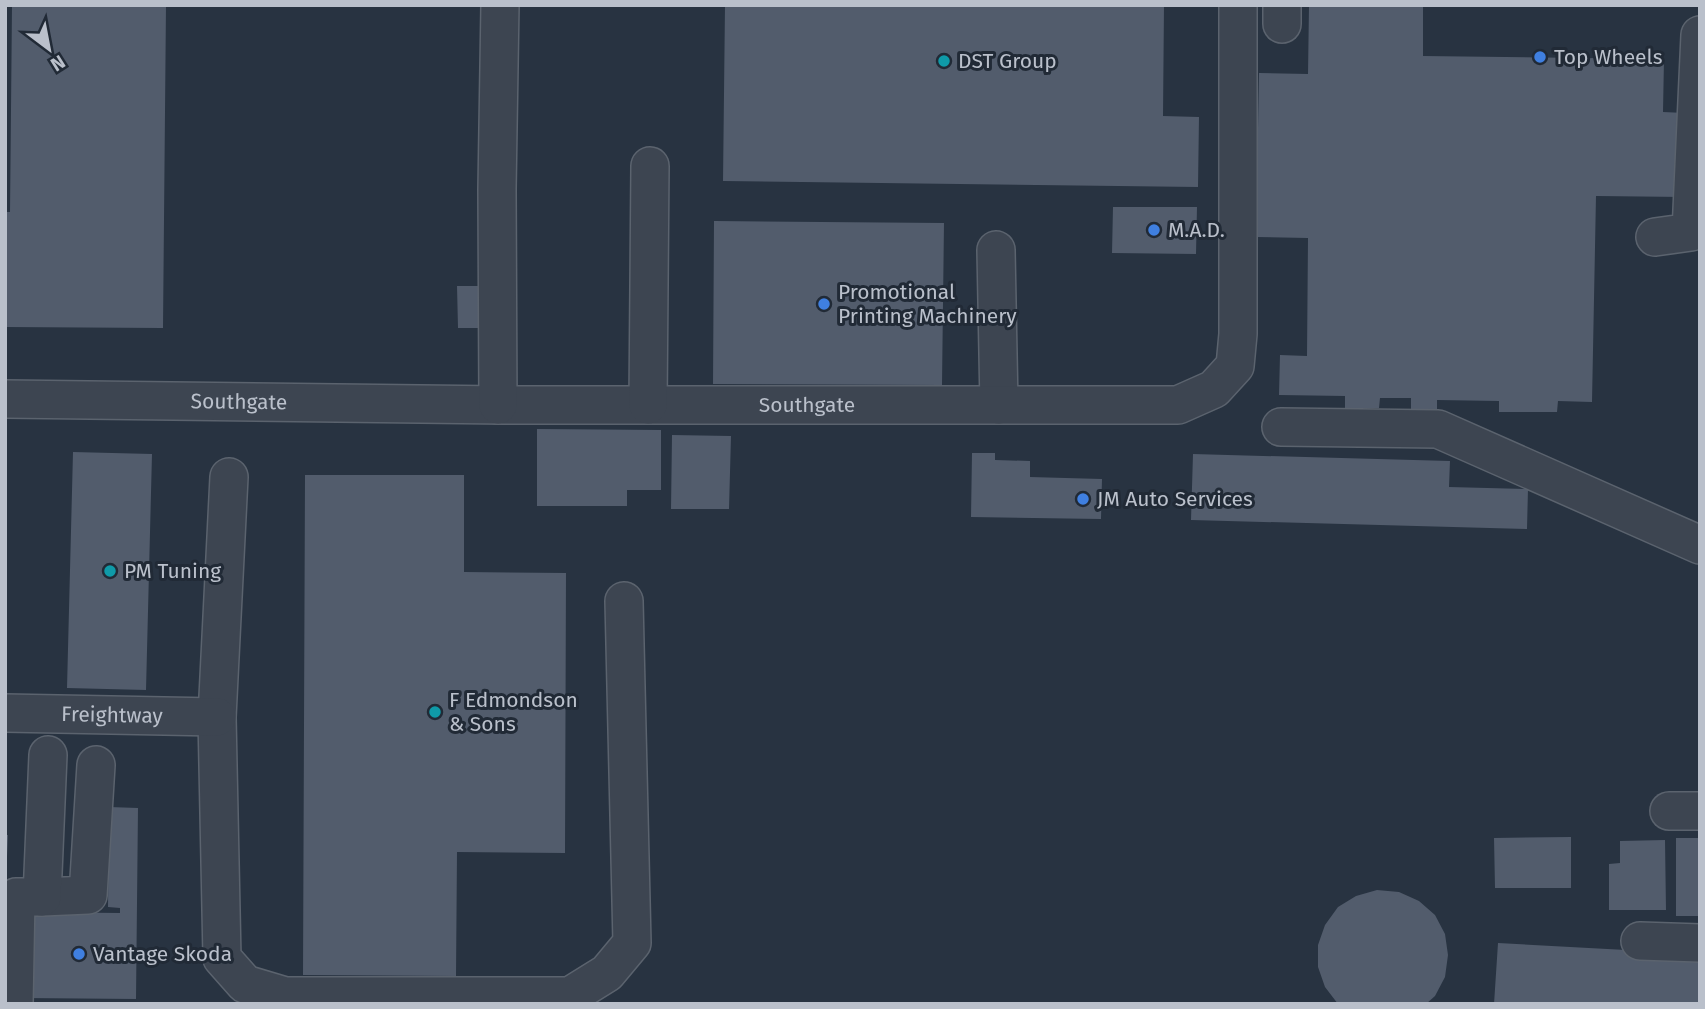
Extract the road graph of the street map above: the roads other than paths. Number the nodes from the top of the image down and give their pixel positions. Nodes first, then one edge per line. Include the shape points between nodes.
1 (500, 5) edge
2 (1238, 5) edge
3 (1700, 35) edge
4 (650, 166) dead end
5 (1656, 237) dead end
6 (996, 250) dead end
7 (5, 399) edge
8 (498, 405) junction
9 (648, 405) junction
10 (999, 405) junction
11 (1281, 427) dead end
12 (229, 477) dead end
13 (1698, 536) edge
14 (624, 601) dead end
15 (5, 713) edge
16 (217, 717) junction
17 (48, 755) dead end
18 (96, 765) dead end
19 (42, 897) junction
20 (1640, 941) dead end
21 (1700, 943) edge
22 (14, 1004) edge

1 - 8 street
2 - 10 street, Southgate via 1235,366 1214,389 1178,405
3 - 5 street via 1691,232
4 - 9 street
6 - 10 street
7 - 8 street, Southgate
8 - 9 street, Southgate
9 - 10 street, Southgate
11 - 13 street via 1438,429
12 - 16 street
14 - 16 street via 632,943 607,973 570,996 285,996 244,984 222,958
15 - 16 street, Freightway
17 - 19 street
18 - 19 street via 88,895
19 - 22 street via 16,897
20 - 21 street

